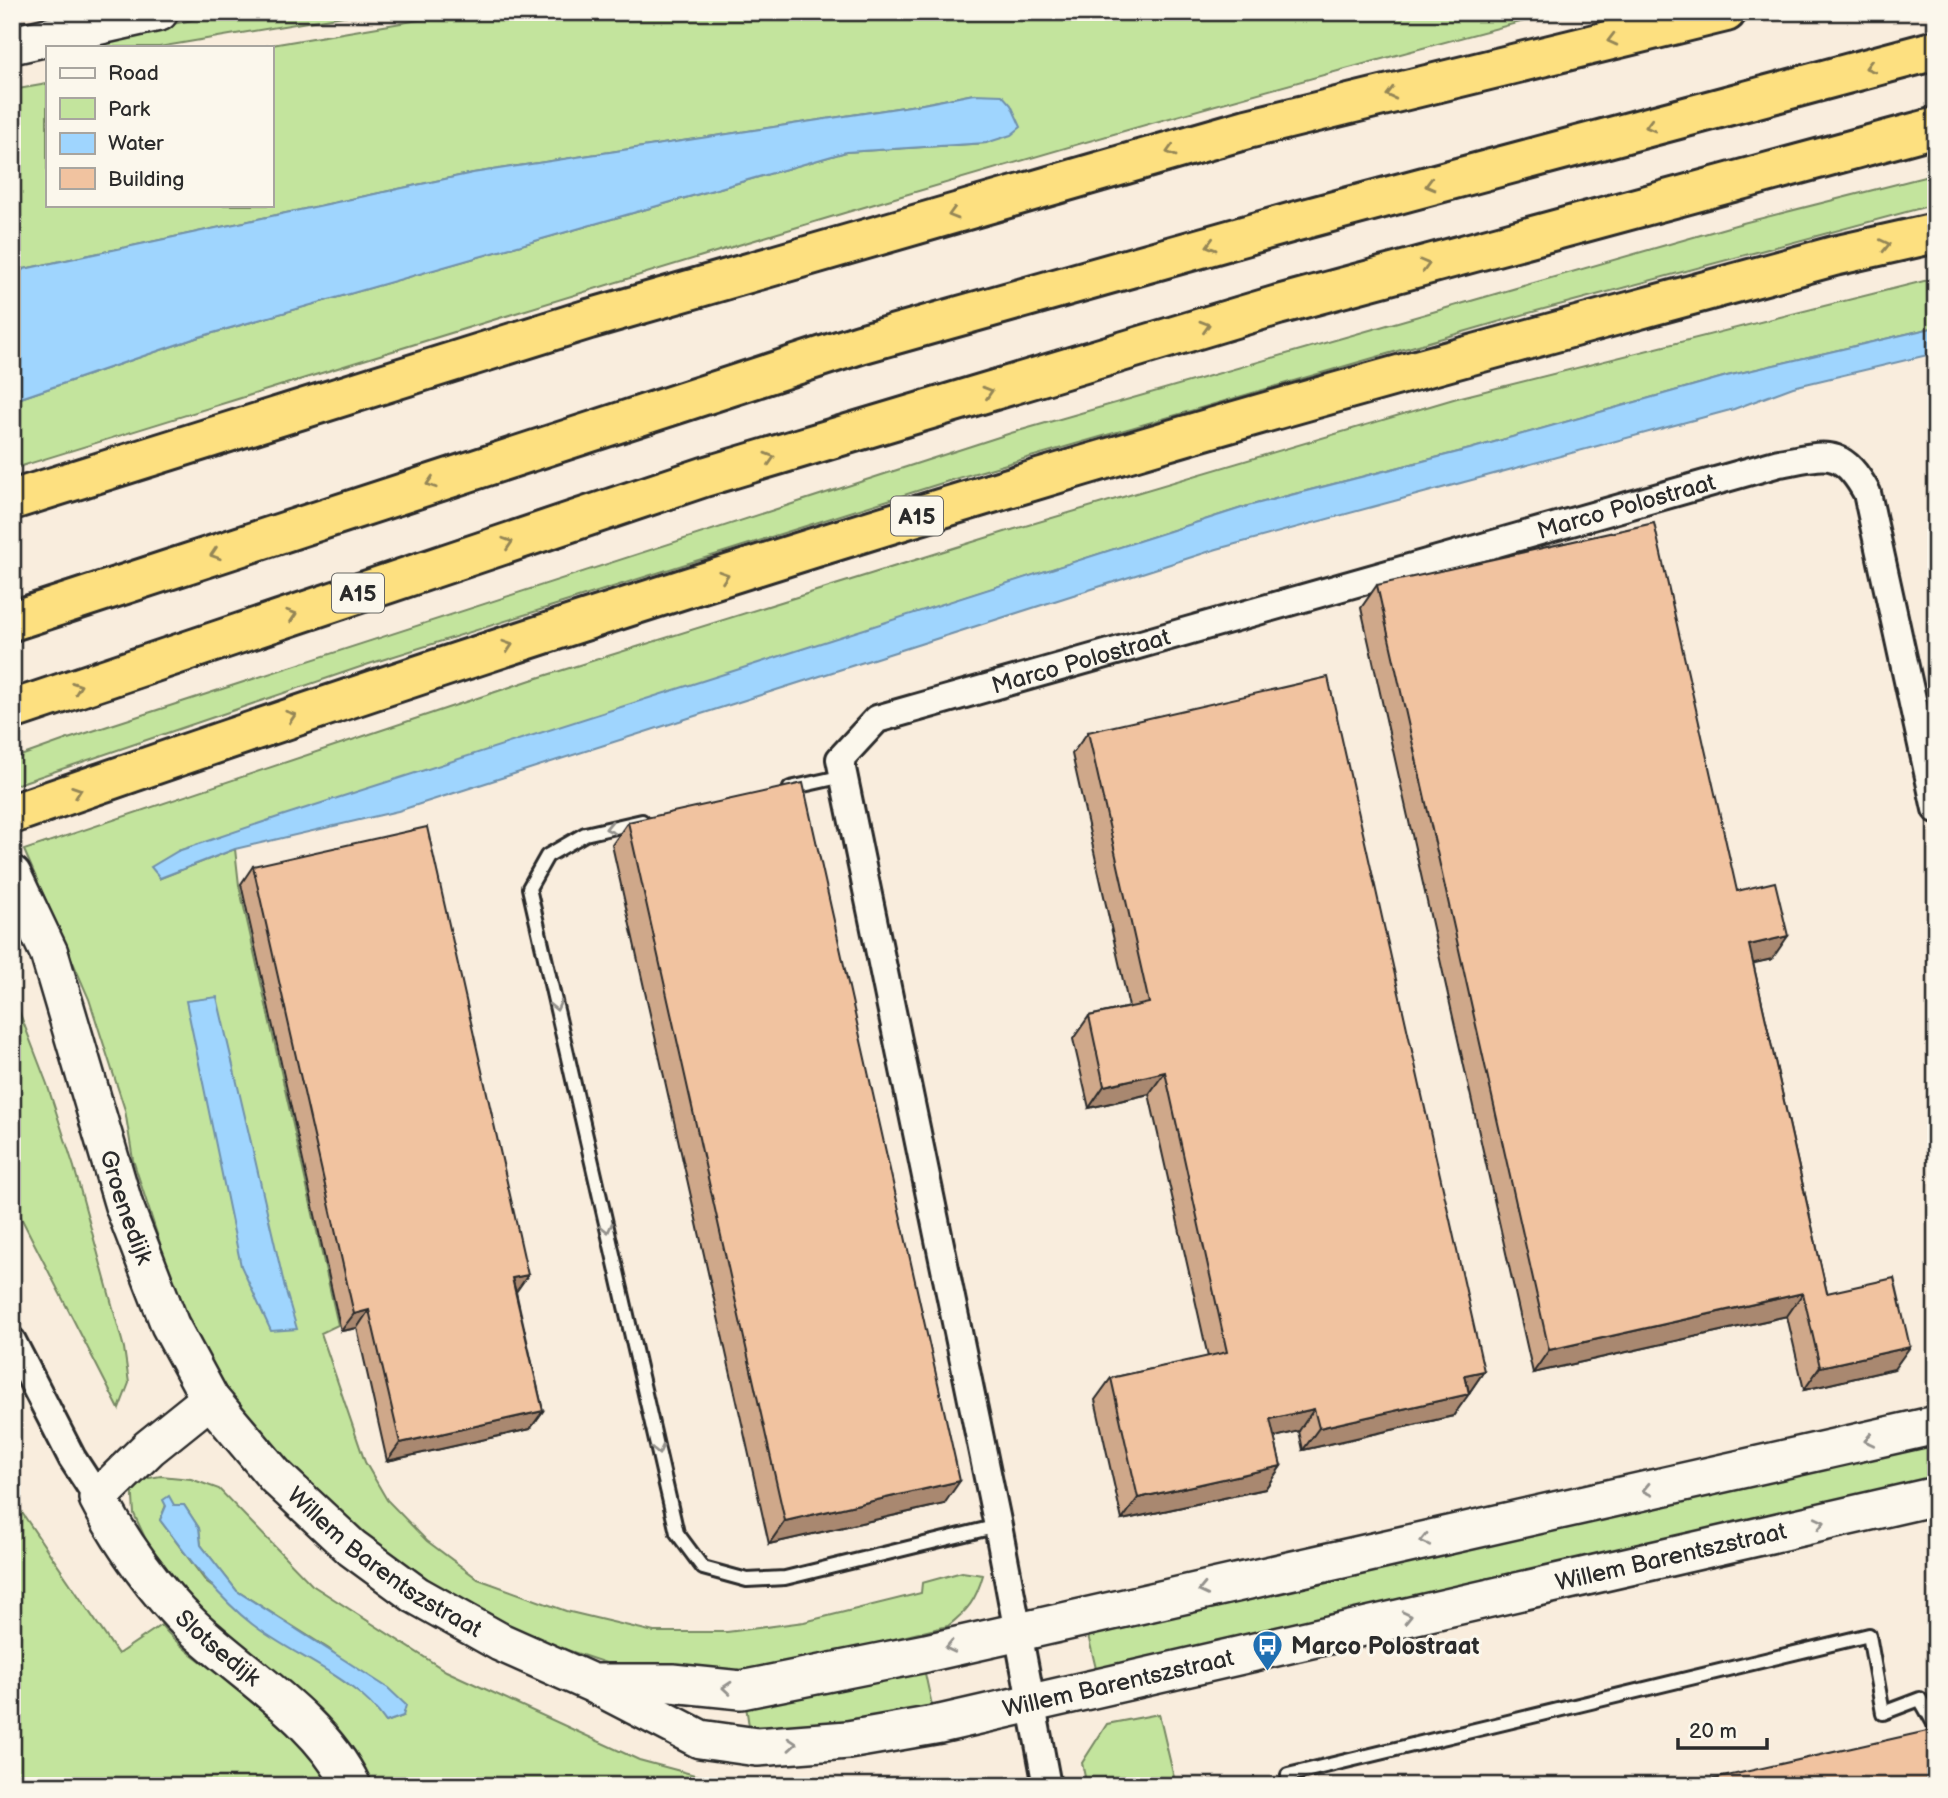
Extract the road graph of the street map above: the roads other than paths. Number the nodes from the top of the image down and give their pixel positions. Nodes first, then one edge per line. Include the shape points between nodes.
1 (159, 12) edge
2 (1726, 12) edge
3 (12, 45) edge
4 (1936, 50) edge
5 (1936, 127) edge
6 (1936, 233) edge
7 (12, 500) edge
8 (12, 621) edge
9 (12, 710) edge
10 (844, 776) junction
11 (776, 791) edge
12 (1936, 809) edge
13 (12, 814) edge
14 (653, 819) edge
15 (12, 875) edge
16 (21, 914) edge
17 (12, 1341) edge
18 (210, 1399) junction
19 (1936, 1425) edge
20 (1936, 1496) edge
21 (98, 1498) junction
22 (998, 1526) junction
23 (1016, 1632) junction
24 (593, 1684) junction
25 (1030, 1703) junction
26 (1936, 1727) edge
27 (352, 1786) edge
28 (1047, 1786) edge
29 (1289, 1786) edge

1 - 3 main road
2 -> 7 highway via 1247,130 589,319
4 -> 8 highway via 860,344
9 -> 5 highway, A15 via 704,477 1278,304
13 -> 6 highway, A15 via 275,722 789,554 1163,442 1834,256
10 - 11 lane
10 - 12 street, Marco Polostraat via 841,759 877,719 1779,463 1832,457 1855,470 1867,493
10 - 22 street, Marco Polostraat
14 -> 22 lane via 585,834 547,856 529,888 677,1533 703,1568 747,1580 785,1578
15 - 16 main road, Groenedijk
16 - 18 main road, Groenedijk via 49,953 124,1206 170,1325
17 - 21 street, Slotsedijk via 72,1458
18 - 21 main road via 149,1448
18 - 24 main road, Willem Barentszstraat via 276,1477 352,1548 416,1595 500,1642
19 -> 23 main road, Willem Barentszstraat
25 -> 20 main road, Willem Barentszstraat
21 - 27 main road, Slotsedijk via 113,1527 192,1627 280,1699 343,1768
22 - 23 street, Marco Polostraat
23 -> 24 main road, Willem Barentszstraat via 741,1690 672,1683
23 - 25 street, Marco Polostraat
24 -> 25 main road, Willem Barentszstraat via 700,1739 757,1747 848,1740
25 - 28 street, Marco Polostraat
26 - 29 lane via 1920,1699 1883,1713 1869,1635 1288,1775

